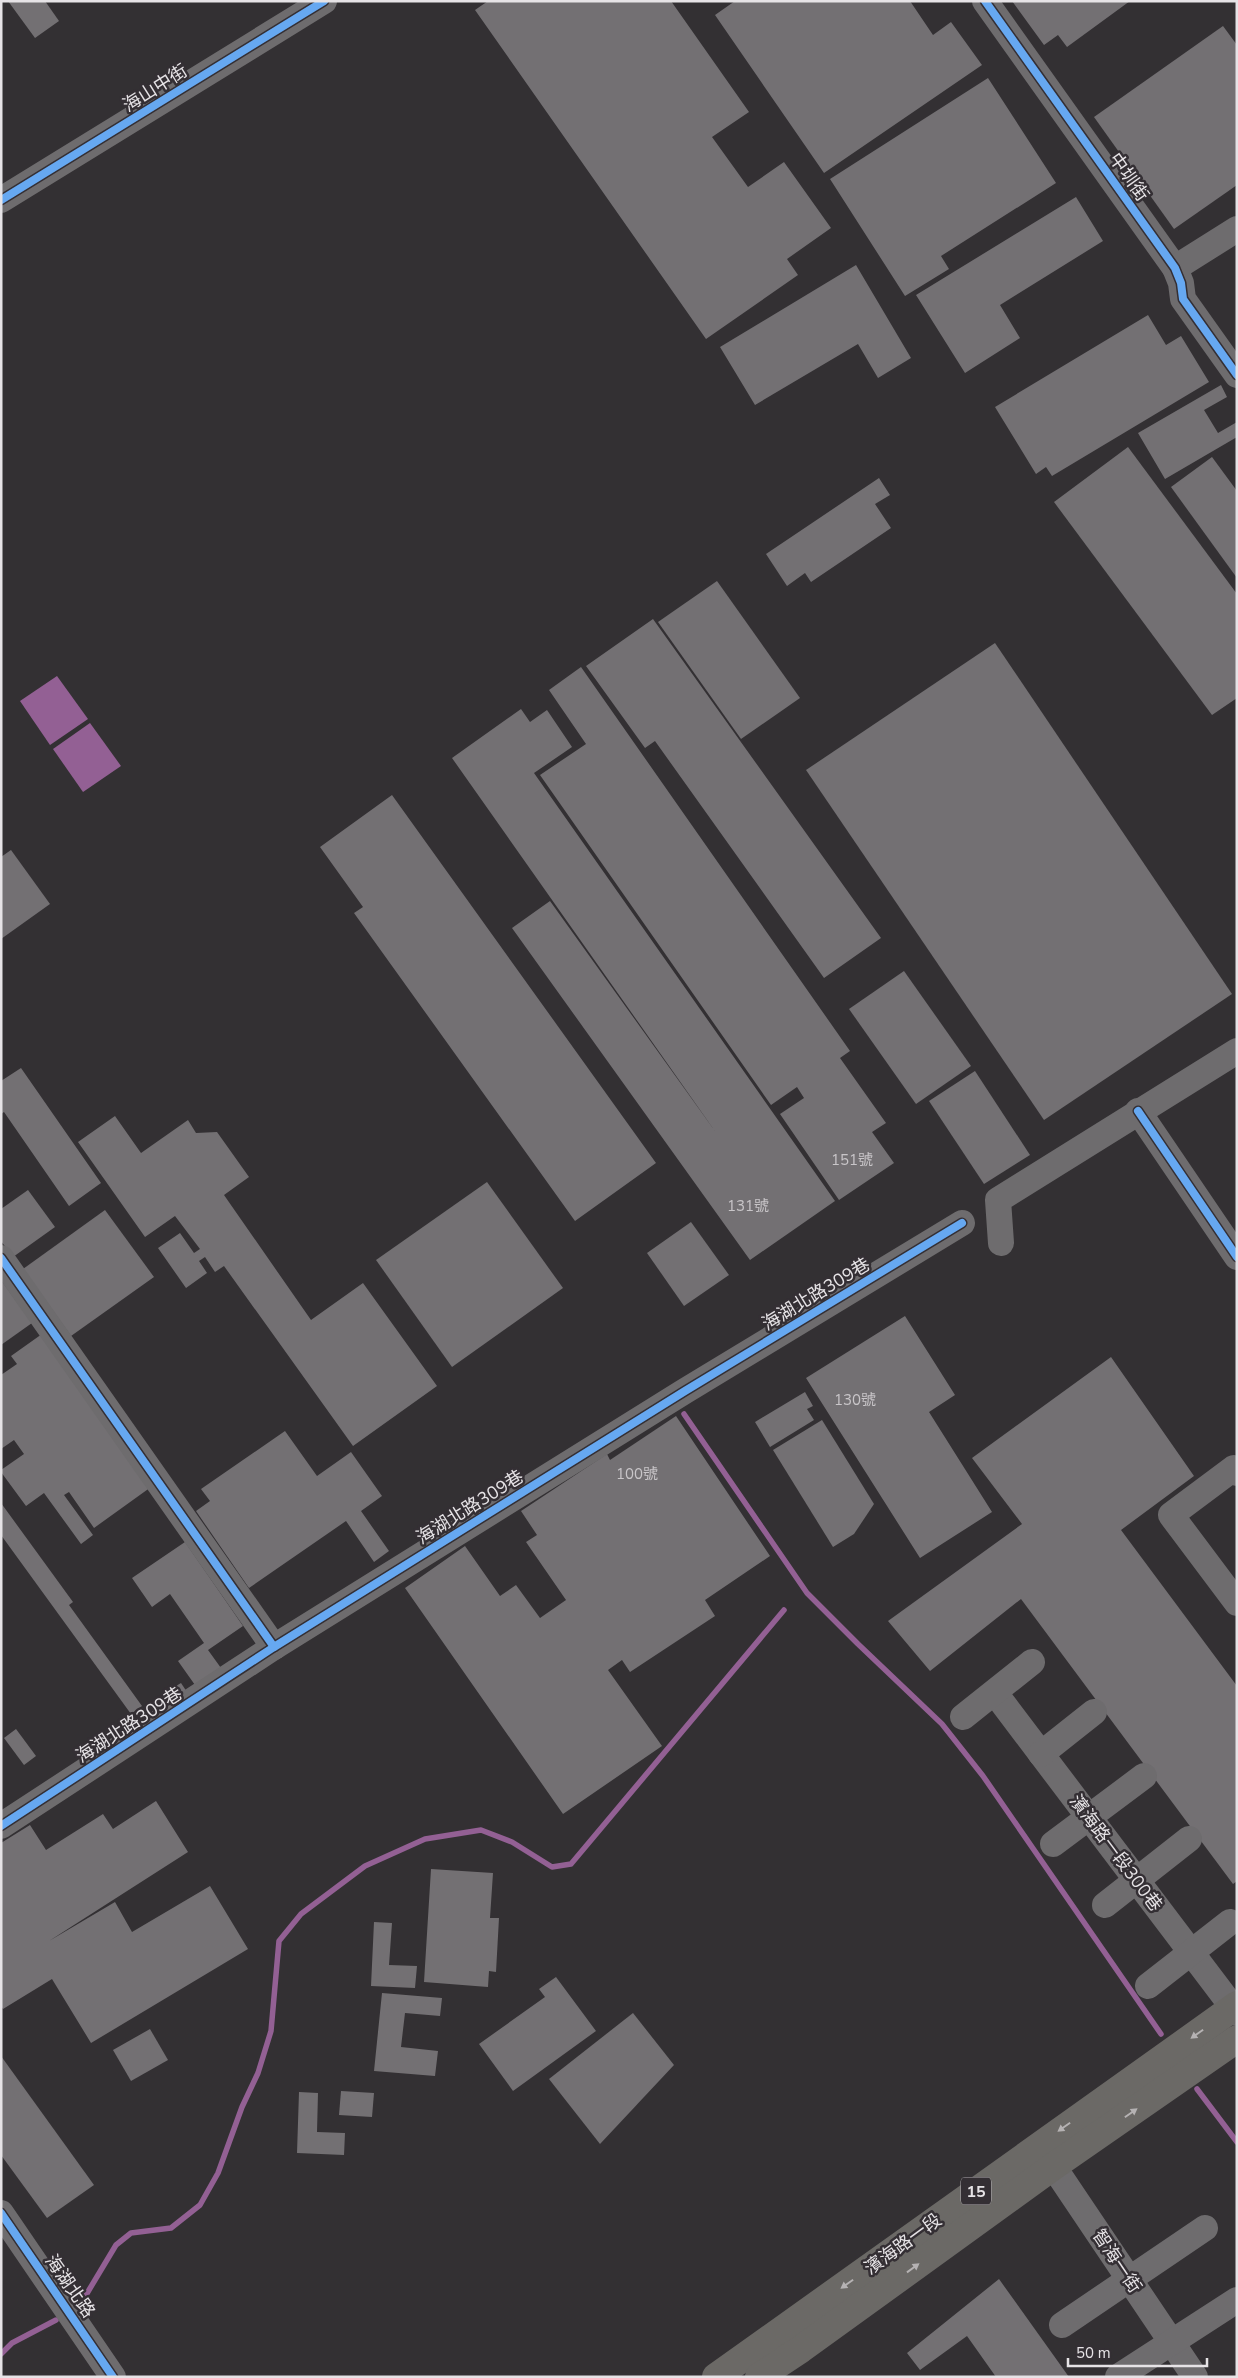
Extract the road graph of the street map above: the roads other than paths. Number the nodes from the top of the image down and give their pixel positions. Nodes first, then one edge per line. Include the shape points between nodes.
1 (324, 1) edge
2 (985, 1) edge
3 (1, 200) edge
4 (1237, 228) edge
5 (1175, 268) junction
6 (1237, 375) edge
7 (1237, 1051) edge
8 (1138, 1111) junction
9 (962, 1223) dead end
10 (1001, 1243) dead end
11 (1237, 1257) edge
12 (1, 1258) edge
13 (1237, 1473) edge
14 (1237, 1603) edge
15 (274, 1646) junction
16 (1032, 1662) dead end
17 (995, 1693) junction
18 (1094, 1712) dead end
19 (963, 1717) dead end
20 (1042, 1754) junction
21 (1144, 1776) dead end
22 (1089, 1817) junction
23 (1, 1826) edge
24 (1189, 1839) dead end
25 (1053, 1844) dead end
26 (1136, 1880) junction
27 (1105, 1906) dead end
28 (1230, 1922) dead end
29 (1191, 1953) junction
30 (1148, 1986) dead end
31 (1236, 2009) edge
32 (1237, 2039) edge
33 (1046, 2156) junction
34 (1, 2213) edge
35 (1206, 2228) dead end
36 (1130, 2279) junction
37 (1237, 2300) edge
38 (1062, 2325) dead end
39 (809, 2327) junction
40 (1172, 2342) junction
41 (113, 2377) edge
42 (716, 2377) edge
43 (759, 2377) edge
44 (1118, 2377) edge
45 (1195, 2377) edge

1 - 3 street, 海山中街
2 - 5 street, 中圳街
4 - 5 street
5 - 6 street, 中圳街 via 1183,299
7 - 8 street
8 - 10 street via 998,1200
8 - 11 street
9 - 15 street, 海湖北路309巷
12 - 15 street
13 - 14 street via 1234,1468 1171,1515
15 - 23 street, 海湖北路309巷
16 - 17 street
17 - 19 street
17 - 20 street, 濱海路一段300巷
18 - 20 street
20 - 22 street, 濱海路一段300巷
21 - 22 street
22 - 25 street
22 - 26 street, 濱海路一段300巷
24 - 26 street
26 - 27 street
26 - 29 street, 濱海路一段300巷
28 - 29 street
29 - 30 street
29 - 31 street, 濱海路一段300巷
31 -> 33 main road, 濱海路一段 / 15
33 -> 32 main road, 濱海路一段 / 15
33 - 36 street, 智海一街
33 - 39 main road, 濱海路一段 / 15
34 - 41 street, 海湖北路
35 - 36 street
36 - 38 street
36 - 40 street, 智海一街
37 - 40 street
39 - 42 main road, 濱海路一段 / 15
39 - 43 main road, 濱海路一段 / 15
40 - 44 street
40 - 45 street, 智海一街

